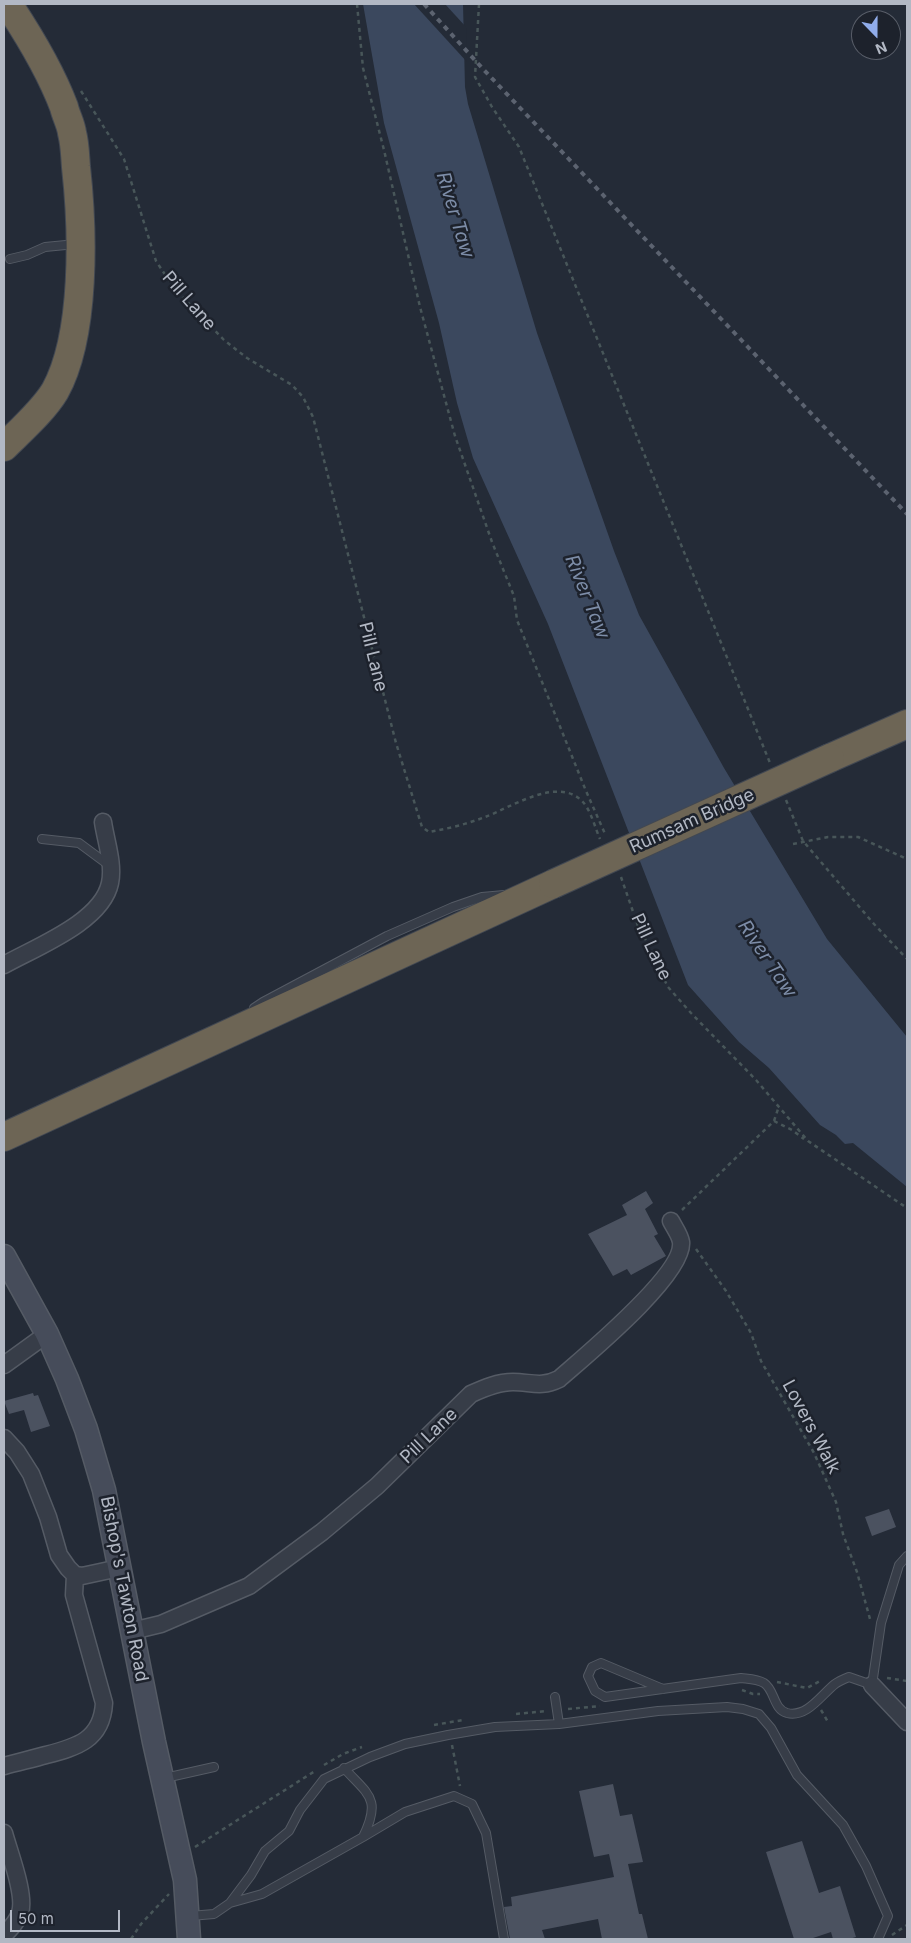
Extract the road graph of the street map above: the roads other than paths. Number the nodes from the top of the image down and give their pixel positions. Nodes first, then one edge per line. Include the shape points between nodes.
1 (8, 4) edge
2 (80, 243) junction
3 (10, 258) dead end
4 (4, 448) edge
5 (907, 724) edge
6 (103, 822) dead end
7 (42, 839) dead end
8 (111, 867) junction
9 (543, 888) junction
10 (4, 965) edge
11 (249, 1012) dead end
12 (241, 1018) dead end
13 (212, 1040) junction
14 (4, 1137) edge
15 (671, 1221) road end
16 (4, 1256) edge
17 (47, 1334) junction
18 (4, 1365) edge
19 (4, 1438) edge
20 (907, 1556) edge
21 (119, 1568) junction
22 (75, 1575) junction
23 (132, 1631) junction
24 (872, 1685) junction
25 (663, 1688) junction
26 (555, 1697) dead end
27 (907, 1722) edge
28 (559, 1724) junction
29 (4, 1766) edge
30 (214, 1766) dead end
31 (344, 1768) junction
32 (163, 1779) junction
33 (4, 1833) edge
34 (363, 1837) junction
35 (230, 1903) junction
36 (188, 1916) junction
37 (4, 1935) edge
38 (189, 1939) edge
39 (504, 1939) edge
40 (878, 1939) edge

1 - 2 highway via 43,58 72,132
2 - 3 lane via 45,247
2 - 4 highway via 74,333 67,363 54,392
5 - 9 highway, Rumsam Bridge, bridge
6 - 8 street
7 - 8 lane via 79,843
8 - 10 street via 110,884 100,905 86,920
9 - 11 lane via 482,897 453,907 387,936
9 - 13 highway, Rumsam Bridge
12 - 13 lane
13 - 14 highway, Rumsam Bridge
15 - 23 street, Pill Lane via 681,1242 672,1267 650,1295 559,1379 548,1384 512,1382 494,1385 471,1394 377,1486 249,1586 161,1624
16 - 17 main road, Bishop's Tawton Road
17 - 18 street
17 - 21 main road, Bishop's Tawton Road via 86,1429 110,1517
19 - 22 street via 31,1474 59,1554
20 - 24 lane via 899,1565 882,1623
21 - 22 street
21 - 23 main road, Bishop's Tawton Road
22 - 29 street via 74,1595 104,1703 102,1719 93,1734 78,1746
23 - 32 main road, Bishop's Tawton Road
24 - 25 lane via 849,1677 836,1682 808,1709 796,1715 784,1712 769,1687 755,1679
24 - 27 street
25 - 25 lane via 605,1697 595,1691 588,1676 592,1667 601,1663
26 - 28 lane
28 - 31 lane via 495,1727 448,1735 405,1744
28 - 40 lane via 658,1711 727,1707 759,1714 771,1728 797,1775 843,1825 866,1866 888,1916
30 - 32 lane
31 - 34 lane via 368,1794 372,1805
31 - 35 lane via 324,1779 300,1810 289,1831 265,1852
32 - 36 main road, Bishop's Tawton Road via 185,1880
33 - 37 street via 22,1906 17,1920
34 - 35 lane via 262,1894
34 - 39 lane via 405,1812 454,1796 472,1804 486,1832
35 - 36 lane via 214,1914
36 - 38 main road, Bishop's Tawton Road

